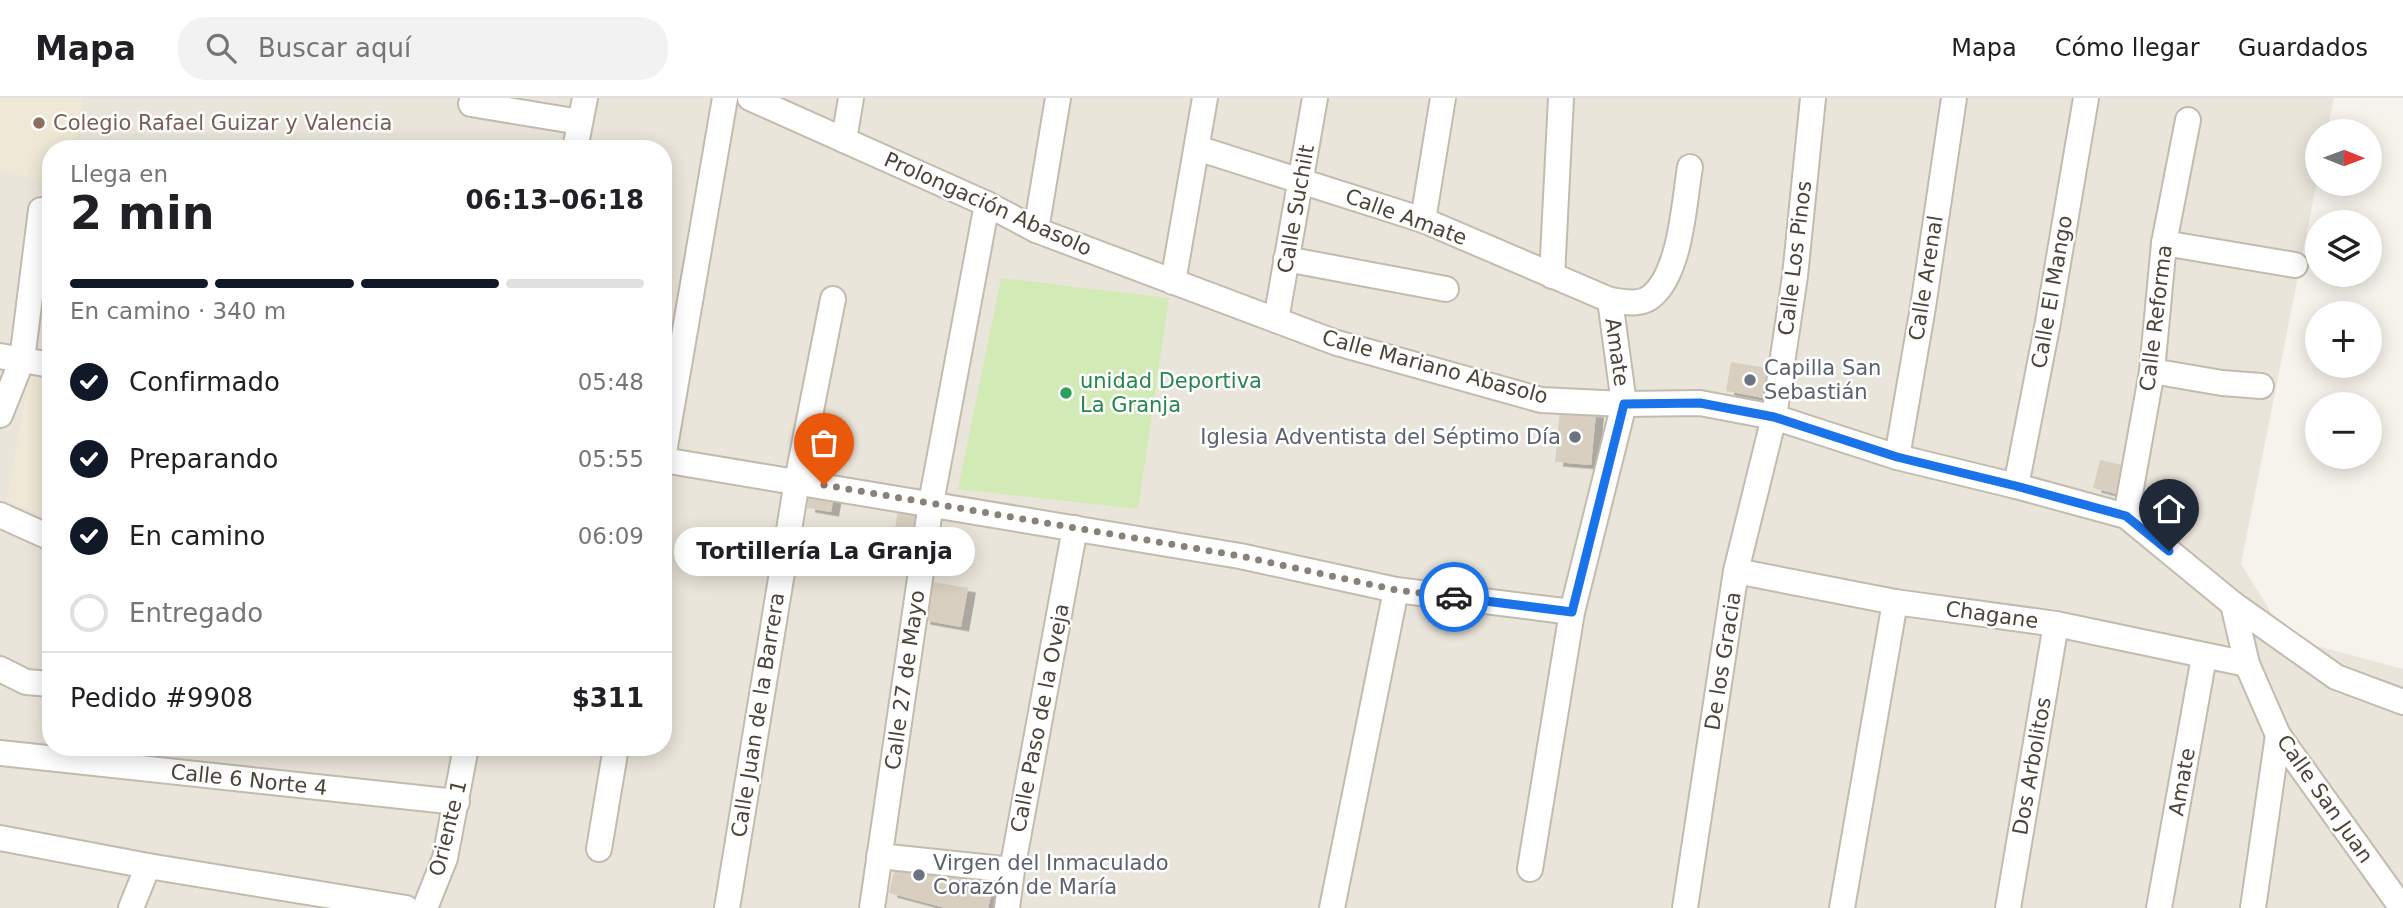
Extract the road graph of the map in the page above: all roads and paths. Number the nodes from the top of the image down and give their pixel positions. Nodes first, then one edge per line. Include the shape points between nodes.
1 (585, 98) edge
2 (725, 98) edge
3 (750, 98) edge
4 (851, 98) edge
5 (1058, 98) edge
6 (1205, 98) edge
7 (1315, 98) edge
8 (1443, 98) edge
9 (1561, 98) edge
10 (1813, 98) edge
11 (1954, 98) edge
12 (2086, 98) edge
13 (471, 104) dead end
14 (2188, 120) dead end
15 (580, 122) junction
16 (577, 140) edge
17 (844, 140) junction
18 (1197, 148) junction
19 (1689, 167) dead end
20 (1301, 180) junction
21 (987, 204) junction
22 (1423, 220) junction
23 (42, 227) edge
24 (1036, 230) junction
25 (2164, 243) junction
26 (1286, 259) junction
27 (2295, 265) dead end
28 (1552, 276) junction
29 (1173, 282) junction
30 (1446, 289) dead end
31 (833, 299) dead end
32 (1610, 300) junction
33 (1276, 320) junction
34 (11, 358) edge
35 (42, 363) edge
36 (2152, 372) junction
37 (2261, 386) dead end
38 (1624, 404) junction
39 (672, 407) edge
40 (0, 415) edge
41 (1774, 417) junction
42 (1897, 457) junction
43 (672, 460) edge
44 (797, 481) junction
45 (2016, 486) junction
46 (931, 503) junction
47 (0, 515) edge
48 (2126, 516) junction
49 (1075, 527) junction
50 (42, 534) edge
51 (1737, 571) junction
52 (1396, 590) junction
53 (1895, 601) junction
54 (2233, 604) junction
55 (1572, 612) junction
56 (2056, 624) junction
57 (2204, 657) junction
58 (2247, 664) junction
59 (0, 669) edge
60 (42, 683) edge
61 (2403, 702) edge
62 (2278, 735) junction
63 (0, 753) edge
64 (465, 756) edge
65 (614, 756) edge
66 (457, 802) junction
67 (0, 838) edge
68 (599, 849) dead end
69 (879, 856) junction
70 (148, 866) junction
71 (1530, 869) dead end
72 (1012, 870) junction
73 (131, 908) edge
74 (406, 908) edge
75 (425, 908) edge
76 (727, 908) edge
77 (872, 908) edge
78 (1007, 908) edge
79 (1332, 908) edge
80 (1685, 908) edge
81 (1842, 908) edge
82 (2008, 908) edge
83 (2159, 908) edge
84 (2253, 908) edge
85 (2402, 908) edge

1 - 15 street
2 - 39 street
3 - 17 street
4 - 17 street
5 - 24 street
6 - 18 street
7 - 20 street, Calle Suchilt
8 - 22 street
9 - 28 street
10 - 41 street, Calle Los Pinos via 1795,276
11 - 42 street, Calle Arenal
12 - 45 street, Calle El Mango
13 - 15 street
14 - 25 street, Calle Reforma
15 - 16 street
17 - 21 street, Prolongación Abasolo
18 - 20 street, Calle Amate
18 - 29 street
19 - 32 street via 1678,240 1666,279 1651,297 1635,303
20 - 22 street, Calle Amate
20 - 26 street, Calle Suchilt
21 - 24 street, Prolongación Abasolo
21 - 46 street, Calle 27 de Mayo
22 - 28 street, Calle Amate
23 - 34 street
24 - 29 street, Prolongación Abasolo
25 - 27 street
25 - 36 street, Calle Reforma
26 - 30 street
26 - 33 street, Calle Suchilt
28 - 32 street, Calle Amate
29 - 33 street, Prolongación Abasolo
31 - 44 street, Calle Juan de la Barrera
32 - 38 street, Amate
33 - 38 street, Calle Mariano Abasolo via 1337,343 1541,400
34 - 35 street
34 - 40 street
36 - 37 street
36 - 48 street, Calle Reforma
38 - 41 street, Calle Mariano Abasolo via 1700,403
38 - 55 street
41 - 42 street, Calle Mariano Abasolo
41 - 51 street, De los Gracia
42 - 45 street, Calle Mariano Abasolo
43 - 44 street
44 - 46 street
44 - 76 street, Calle Juan de la Barrera
45 - 48 street, Calle Mariano Abasolo
46 - 49 street
46 - 69 street, Calle 27 de Mayo
47 - 50 street
48 - 54 street
49 - 52 street
49 - 72 street, Calle Paso de la Oveja
51 - 53 street, Chagane
51 - 80 street, De los Gracia
52 - 55 street
52 - 79 street
53 - 56 street, Chagane
53 - 81 street
54 - 58 street, Calle San Juan
54 - 61 street via 2336,677
55 - 71 street
56 - 57 street, Chagane
56 - 82 street, Dos Arbolitos
57 - 58 street, Chagane
57 - 83 street, Amate
58 - 62 street, Calle San Juan
59 - 60 street via 26,682
62 - 84 street
62 - 85 street, Calle San Juan
63 - 66 street, Calle 6 Norte 4
64 - 66 street, Oriente 1
65 - 68 street
66 - 75 street, Oriente 1 via 445,858
67 - 70 street
69 - 72 street
69 - 77 street, Calle 27 de Mayo
70 - 73 street
70 - 74 street
72 - 78 street, Calle Paso de la Oveja

